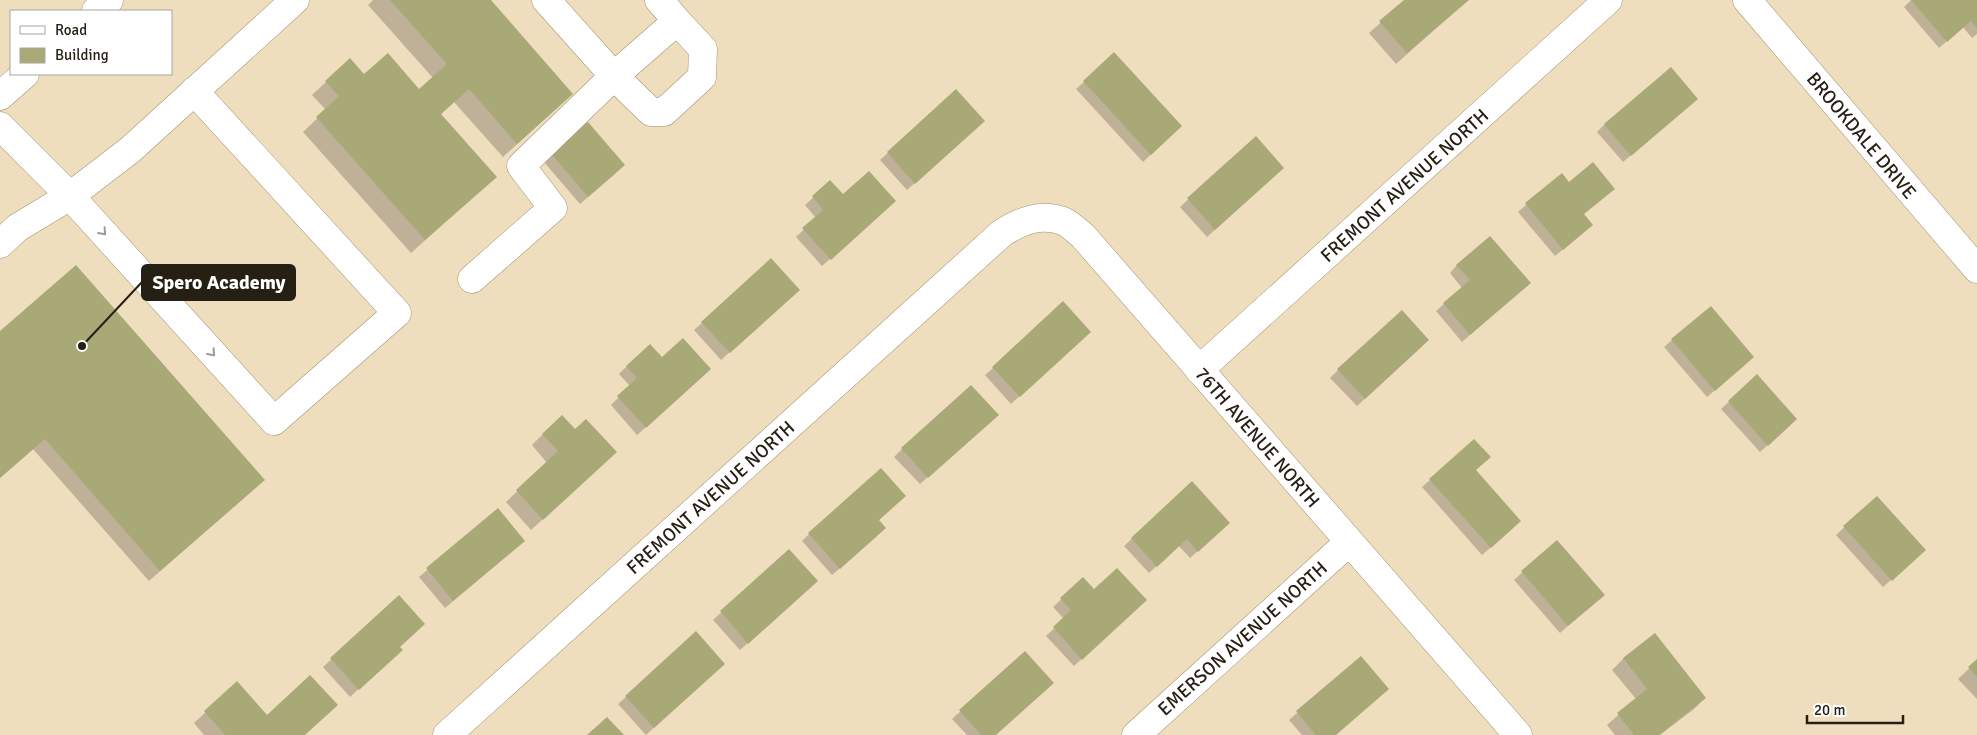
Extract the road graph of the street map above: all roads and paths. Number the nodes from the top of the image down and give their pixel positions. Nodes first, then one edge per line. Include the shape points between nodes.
1 (108, 0) edge
2 (295, 0) edge
3 (546, 0) edge
4 (658, 0) edge
5 (1608, 0) edge
6 (1747, 0) edge
7 (97, 10) edge
8 (677, 21) junction
9 (24, 75) edge
10 (614, 76) junction
11 (194, 92) junction
12 (0, 96) edge
13 (0, 126) edge
14 (70, 196) junction
15 (0, 244) edge
16 (1972, 254) edge
17 (973, 260) joint
18 (472, 279) dead end
19 (1200, 370) junction
20 (1349, 542) junction
21 (447, 735) edge
22 (1136, 735) edge
23 (1518, 735) edge

1 - 7 street
2 - 11 street
3 - 10 street
4 - 8 street
5 - 19 street, FREMONT AVENUE NORTH
6 - 16 street, BROOKDALE DRIVE
8 - 10 street
8 - 10 street via 703,49 702,77 664,112 651,112
9 - 12 street
10 - 18 street via 521,166 552,208
11 - 14 street via 130,150
14 -> 11 street via 274,421 397,313
13 - 14 street
14 - 15 street via 17,228
17 - 19 street, 76TH AVENUE NORTH via 1021,221 1042,218 1064,221 1083,236
17 - 21 street, FREMONT AVENUE NORTH
19 - 20 street, 76TH AVENUE NORTH
20 - 22 street, EMERSON AVENUE NORTH
20 - 23 street, 76TH AVENUE NORTH

